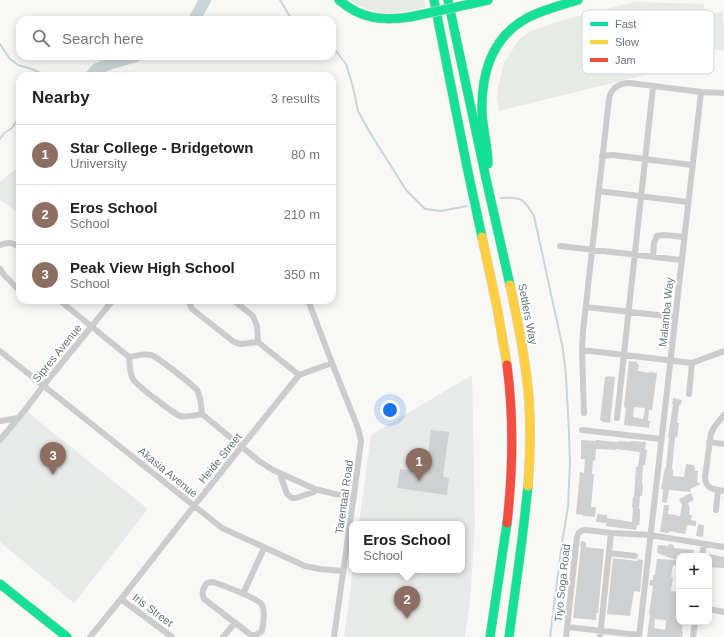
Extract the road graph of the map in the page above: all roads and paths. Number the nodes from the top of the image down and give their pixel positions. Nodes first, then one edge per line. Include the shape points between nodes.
1 (339, 0) edge
2 (432, 0) edge
3 (448, 0) edge
4 (488, 0) edge
5 (578, 0) edge
6 (653, 87) junction
7 (701, 92) junction
8 (724, 93) edge
9 (602, 156) junction
10 (645, 159) junction
11 (692, 165) junction
12 (486, 180) junction
13 (598, 191) junction
14 (641, 197) junction
15 (688, 202) junction
16 (684, 237) junction
17 (0, 245) edge
18 (16, 246) edge
19 (560, 246) dead end
20 (592, 250) junction
21 (635, 255) junction
22 (653, 257) junction
23 (682, 260) junction
24 (0, 268) edge
25 (16, 287) edge
26 (64, 304) edge
27 (110, 304) edge
28 (190, 304) edge
29 (238, 304) edge
30 (310, 304) edge
31 (586, 307) junction
32 (628, 311) junction
33 (675, 317) junction
34 (91, 326) junction
35 (258, 342) junction
36 (582, 350) junction
37 (0, 351) edge
38 (724, 351) edge
39 (624, 355) junction
40 (129, 357) junction
41 (670, 361) junction
42 (332, 363) junction
43 (692, 363) junction
44 (299, 375) junction
45 (43, 386) junction
46 (689, 394) dead end
47 (584, 413) dead end
48 (202, 414) junction
49 (724, 415) edge
50 (18, 418) junction
51 (617, 418) dead end
52 (0, 420) edge
53 (582, 430) dead end
54 (661, 439) junction
55 (0, 440) edge
56 (709, 442) junction
57 (724, 444) edge
58 (241, 447) junction
59 (282, 474) junction
60 (315, 489) junction
61 (721, 490) edge
62 (354, 498) junction
63 (194, 506) junction
64 (716, 510) dead end
65 (351, 521) edge
66 (349, 531) edge
67 (611, 533) junction
68 (650, 535) junction
69 (704, 544) junction
70 (724, 547) edge
71 (264, 548) junction
72 (609, 553) junction
73 (702, 553) edge
74 (635, 556) dead end
75 (343, 571) junction
76 (0, 584) edge
77 (243, 594) junction
78 (121, 599) junction
79 (712, 610) edge
80 (724, 612) edge
81 (235, 623) junction
82 (695, 625) edge
83 (567, 626) junction
84 (600, 634) edge
85 (639, 636) edge
86 (68, 637) edge
87 (90, 637) edge
88 (172, 637) edge
89 (224, 637) edge
90 (334, 637) edge
91 (490, 637) edge
92 (509, 637) edge
93 (566, 637) edge
94 (693, 637) edge

1 - 4 main road, bridge via 350,9 372,18 390,20
2 - 91 main road via 438,17 502,334 510,393 511,480
3 - 12 main road, Settlers Way
5 - 12 main road via 520,22 506,33 494,49 486,70 482,93 482,115 488,158
6 - 7 street
6 - 9 street via 626,83 612,91
6 - 10 street
7 - 8 street
7 - 11 street, Malamba Way
9 - 10 street
9 - 13 street
10 - 11 street
10 - 14 street
11 - 15 street, Malamba Way
12 - 92 main road, Settlers Way via 526,369 530,434 525,521
13 - 14 street
13 - 20 street
14 - 15 street
14 - 21 street
15 - 16 street, Malamba Way
16 - 22 street via 657,236
16 - 23 street, Malamba Way
17 - 18 street via 11,243
19 - 20 street
20 - 21 street
20 - 31 street
21 - 22 street
21 - 32 street
22 - 23 street
23 - 33 street, Malamba Way
24 - 25 street
26 - 34 street
27 - 34 street, Sipres Avenue
28 - 35 street via 192,309 234,342
29 - 35 street via 253,316 257,326
30 - 42 street, Tarentaal Road
31 - 32 street
31 - 36 street
32 - 33 street
32 - 39 street
33 - 41 street, Malamba Way
34 - 40 street
34 - 45 street, Sipres Avenue
35 - 44 street
36 - 39 street
36 - 47 street
37 - 45 street, Akasia Avenue
38 - 43 street
39 - 41 street
39 - 51 street
40 - 48 street via 133,379 144,390 179,415
40 - 48 street via 148,354 161,360 197,390
41 - 43 street
41 - 54 street, Malamba Way
42 - 44 street
42 - 62 street, Tarentaal Road via 360,434
43 - 46 street
44 - 58 street, Heide Street
45 - 50 street, Sipres Avenue
45 - 63 street, Akasia Avenue
48 - 58 street
49 - 56 street via 712,430
50 - 52 street
50 - 55 street, Sipres Avenue
53 - 54 street
54 - 68 street, Malamba Way
56 - 57 street
56 - 61 street via 706,483 710,488
58 - 59 street via 261,463
58 - 63 street, Heide Street
59 - 60 street
59 - 60 street via 287,494 292,498 314,492
60 - 62 street
61 - 64 street
62 - 65 street, Tarentaal Road
63 - 71 street, Akasia Avenue via 226,531
63 - 78 street, Heide Street
66 - 75 street, Tarentaal Road
67 - 68 street, Tiyo Soga Road
67 - 72 street
67 - 83 street, Tiyo Soga Road via 582,530 577,534
68 - 69 street, Tiyo Soga Road
68 - 85 street, Malamba Way
69 - 70 street, Tiyo Soga Road
69 - 73 street
71 - 75 street, Akasia Avenue via 310,567
71 - 77 street
72 - 74 street
72 - 84 street
75 - 90 street, Tarentaal Road
76 - 86 main road
77 - 81 street via 262,605 262,631 251,635
77 - 81 street via 213,582 207,583 203,588 204,599
78 - 87 street, Heide Street
78 - 88 street, Iris Street
79 - 80 street
81 - 89 street
82 - 94 street
83 - 84 street
83 - 93 street, Tiyo Soga Road
84 - 85 street

